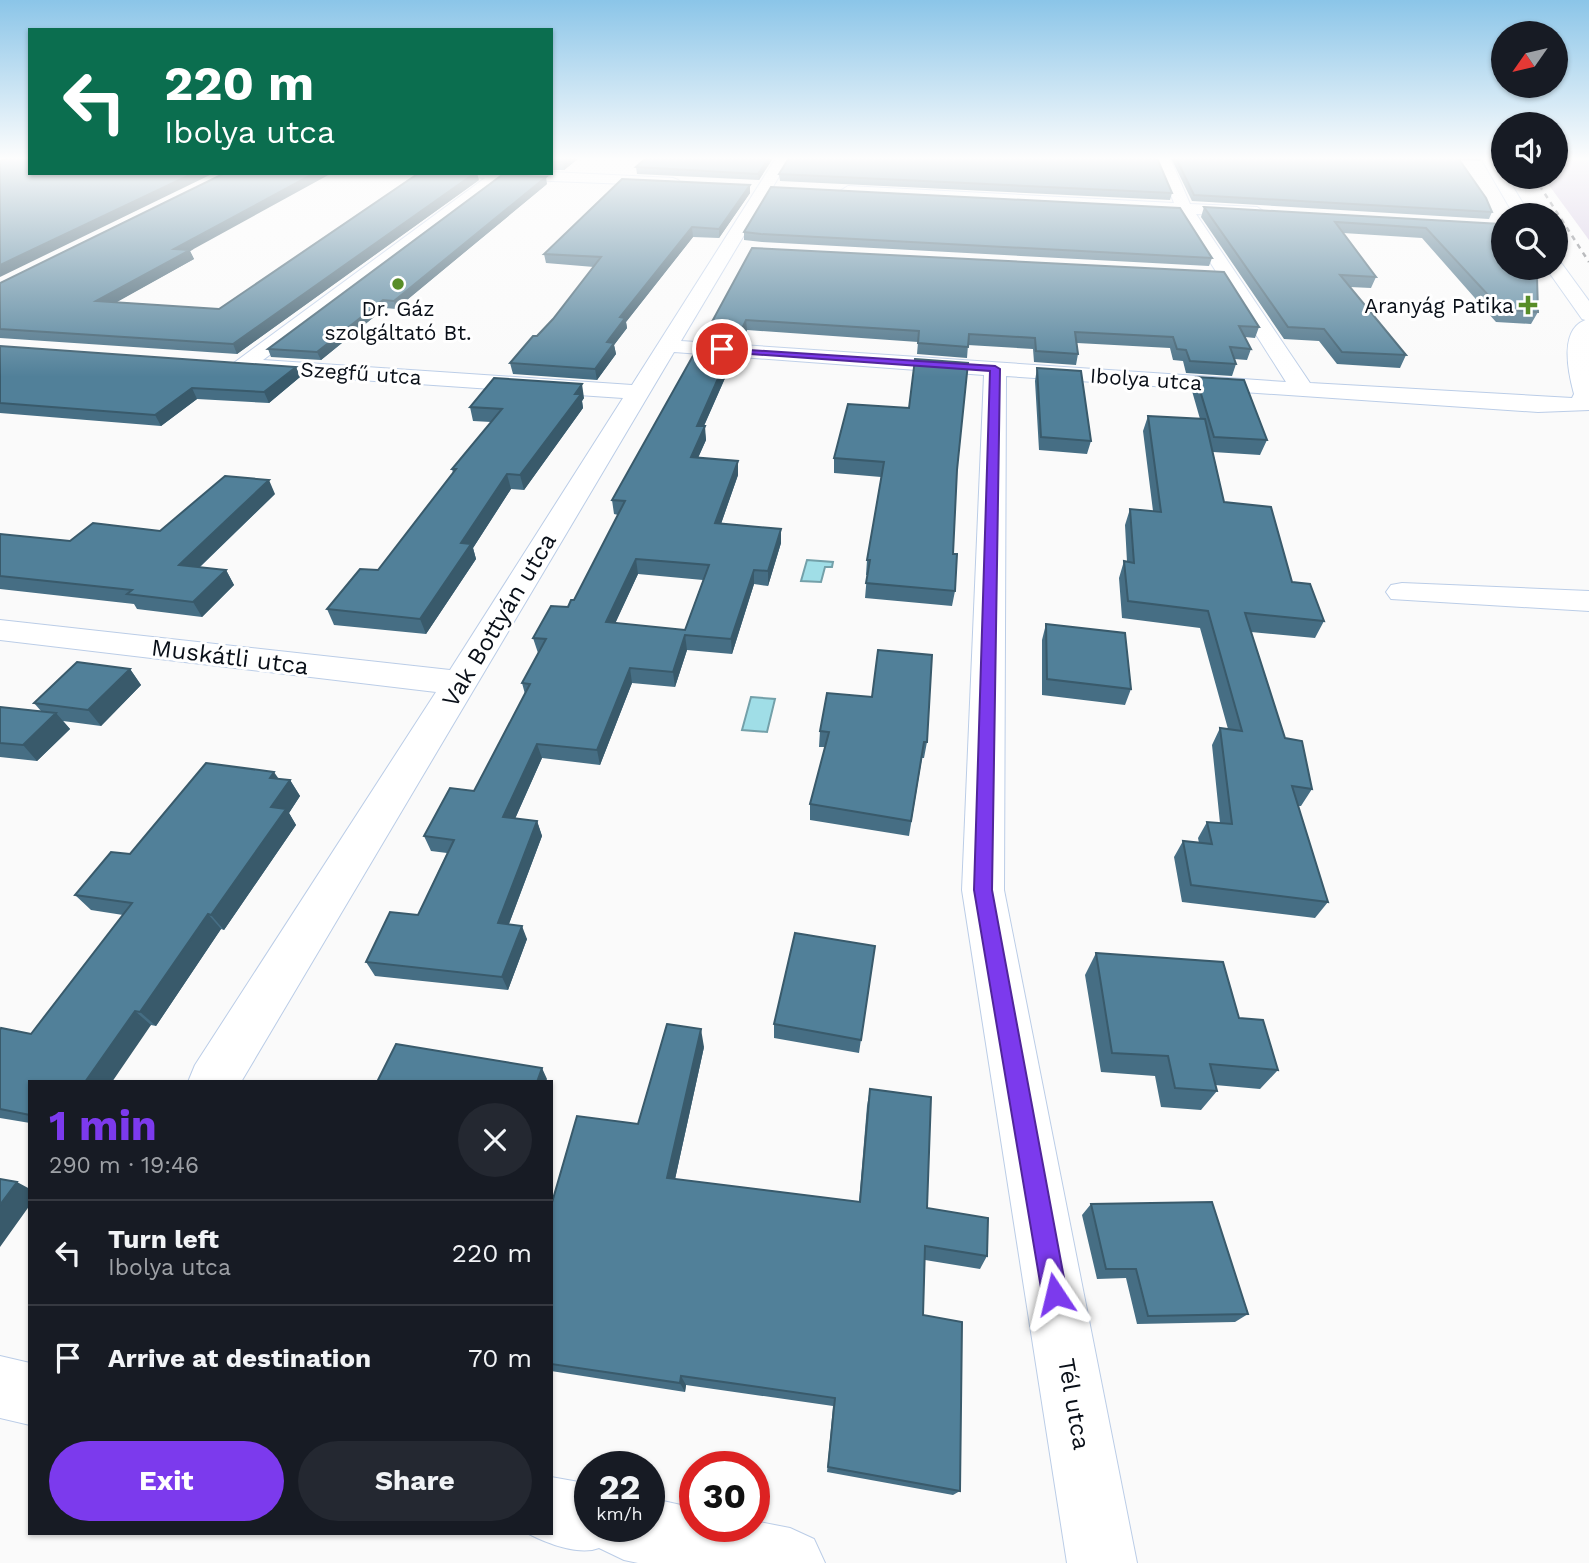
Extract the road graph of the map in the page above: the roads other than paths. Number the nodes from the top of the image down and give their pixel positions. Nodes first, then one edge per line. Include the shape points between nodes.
1 (424, 231) edge
2 (747, 231) edge
3 (1196, 231) edge
4 (1564, 280) edge
5 (1589, 315) edge
6 (1589, 325) edge
7 (667, 346) junction
8 (215, 363) edge
9 (242, 365) junction
10 (995, 369) junction
11 (1303, 390) junction
12 (638, 392) junction
13 (1585, 414) edge
14 (1402, 592) dead end
15 (1589, 601) edge
16 (0, 630) edge
17 (461, 683) junction
18 (214, 1080) edge
19 (553, 1510) edge
20 (574, 1515) edge
21 (665, 1535) edge
22 (790, 1563) edge
23 (1102, 1563) edge

1 - 9 street
2 - 7 street, Vak Bottyán utca via 739,248
3 - 11 street via 1219,275
4 - 5 street
6 - 13 street, Ibolya utca via 1579,338
7 - 10 street, Ibolya utca
7 - 12 street, Vak Bottyán utca
8 - 9 street, Szegfű utca
9 - 12 street, Szegfű utca
10 - 11 street, Ibolya utca
10 - 23 street, Tél utca via 983,890
11 - 13 street, Ibolya utca via 1538,405
12 - 17 street, Vak Bottyán utca
14 - 15 street
16 - 17 street, Muskátli utca
17 - 18 street, Vak Bottyán utca
19 - 20 street
21 - 22 street

